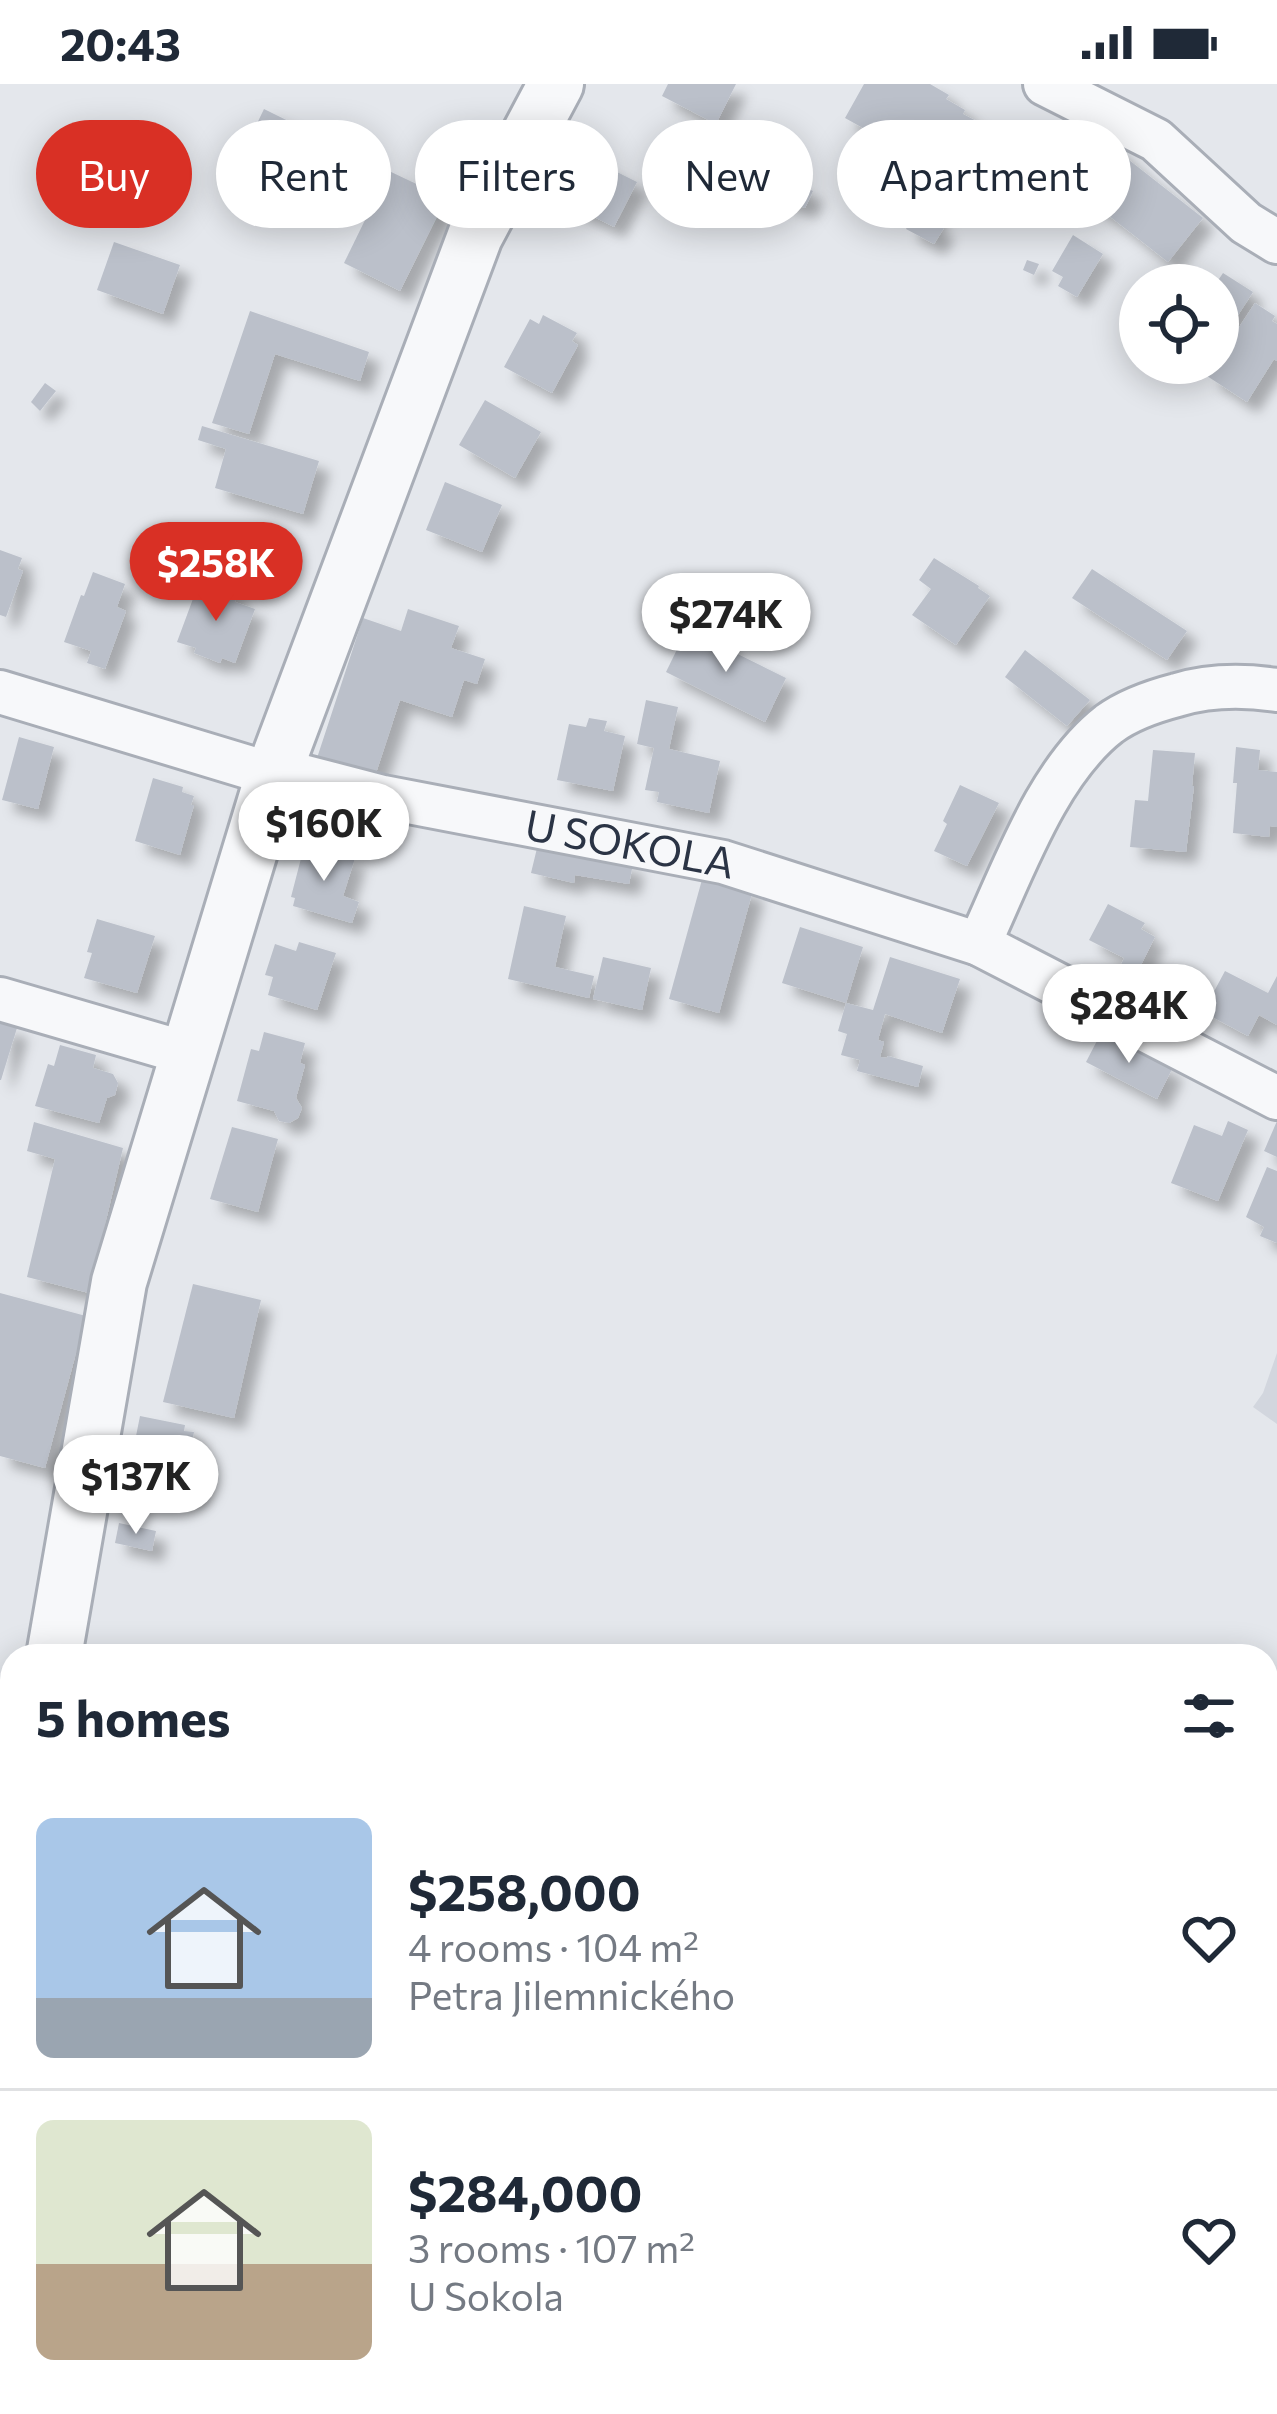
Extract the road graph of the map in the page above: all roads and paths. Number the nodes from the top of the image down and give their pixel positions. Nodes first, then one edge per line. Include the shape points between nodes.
1 (556, 84) edge
2 (1045, 84) edge
3 (1277, 242) edge
4 (1277, 690) edge
5 (0, 692) edge
6 (274, 772) junction
7 (979, 944) junction
8 (0, 999) edge
9 (188, 1054) junction
10 (1277, 1098) edge
11 (56, 1644) edge

1 - 6 street via 475,236
2 - 3 street via 1156,140
4 - 7 street via 1196,689 1111,722 1052,791
5 - 6 street, U SOKOLA
6 - 7 street, U SOKOLA via 723,862
6 - 9 street
7 - 10 street, U SOKOLA
8 - 9 street
9 - 11 street via 119,1282

